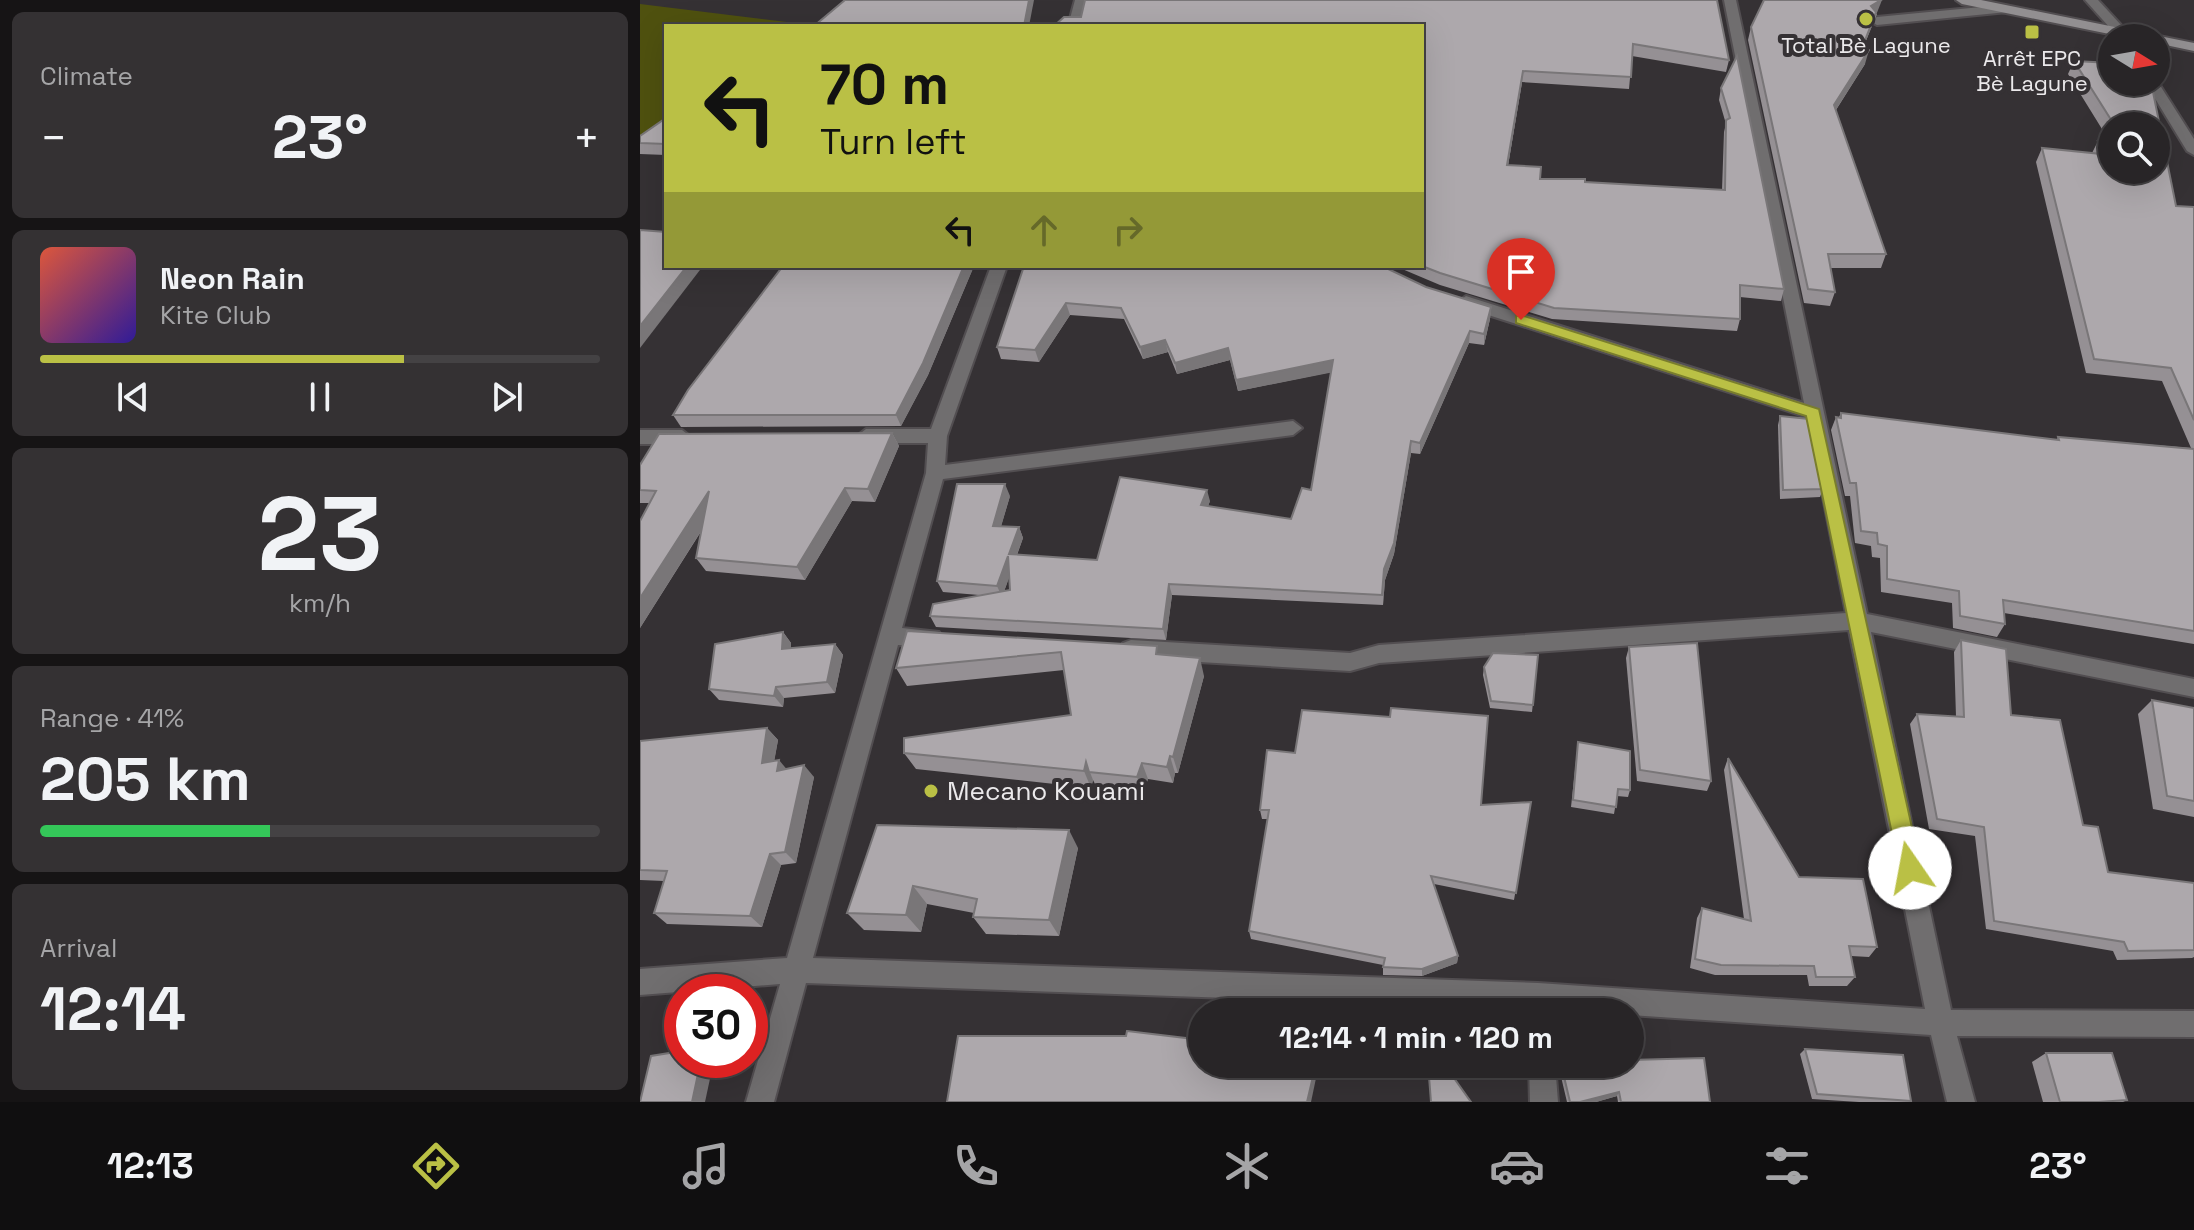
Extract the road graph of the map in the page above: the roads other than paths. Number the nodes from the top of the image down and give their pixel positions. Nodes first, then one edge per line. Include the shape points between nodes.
1 (1081, 0) edge
2 (1730, 0) edge
3 (1962, 0) edge
4 (2091, 0) edge
5 (2002, 9) junction
6 (1877, 21) edge
7 (1075, 24) edge
8 (2114, 24) edge
9 (2098, 29) edge
10 (2170, 42) edge
11 (2194, 47) edge
12 (2161, 96) edge
13 (2194, 151) edge
14 (998, 268) edge
15 (1449, 297) edge
16 (1814, 413) junction
17 (1293, 428) dead end
18 (703, 436) edge
19 (844, 436) edge
20 (938, 436) junction
21 (640, 437) edge
22 (935, 473) junction
23 (1859, 621) junction
24 (891, 636) junction
25 (952, 639) edge
26 (1104, 648) edge
27 (2194, 688) edge
28 (796, 970) junction
29 (640, 982) edge
30 (1407, 998) edge
31 (1644, 1009) edge
32 (1941, 1023) junction
33 (2194, 1024) edge
34 (1543, 1078) edge
35 (760, 1102) edge
36 (1544, 1102) edge
37 (1961, 1102) edge

1 - 7 street
2 - 16 street
3 - 5 main road
4 - 8 street
5 - 6 street
5 - 9 main road
10 - 11 main road
12 - 13 street
14 - 20 street
15 - 16 street
16 - 23 street
17 - 22 street
18 - 21 street
19 - 20 street
20 - 22 street
22 - 24 street
23 - 26 street via 1379,654 1350,662
23 - 27 street
23 - 32 street
24 - 25 street
24 - 28 street
28 - 29 street
28 - 30 street
28 - 35 street
31 - 32 street
32 - 33 street
32 - 37 street
34 - 36 street

